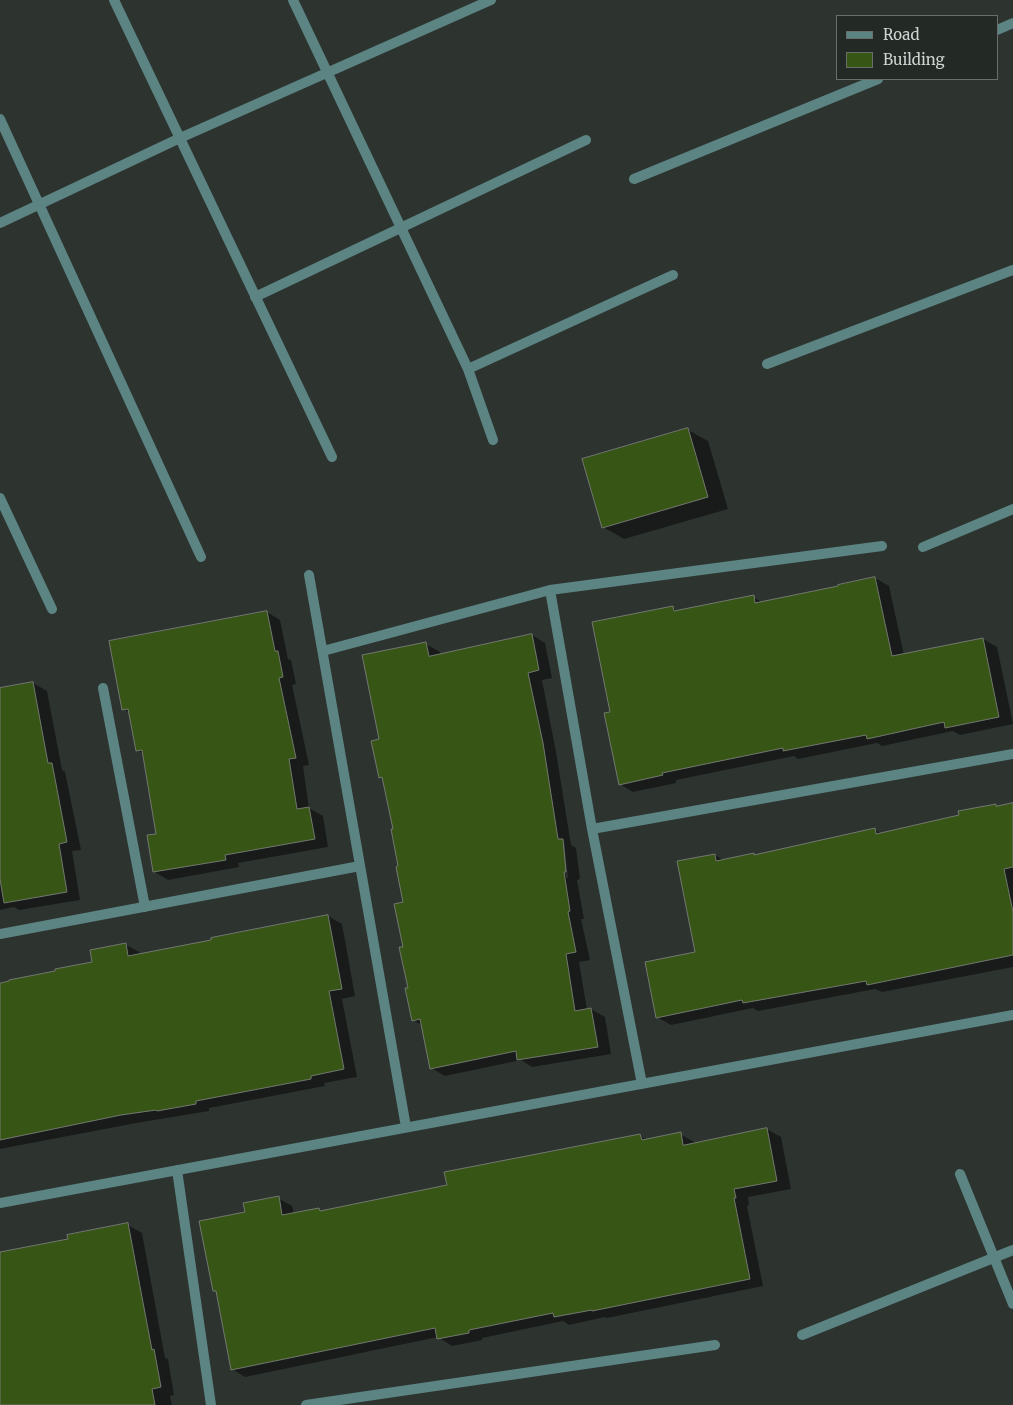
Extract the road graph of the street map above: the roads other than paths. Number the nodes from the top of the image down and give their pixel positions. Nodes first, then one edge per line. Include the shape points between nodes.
1 (114, 0) edge
2 (293, 0) edge
3 (491, 0) edge
4 (1013, 23) edge
5 (998, 30) edge
6 (328, 73) junction
7 (876, 80) edge
8 (0, 119) edge
9 (180, 138) junction
10 (586, 140) dead end
11 (634, 180) dead end
12 (40, 204) junction
13 (0, 223) edge
14 (400, 228) junction
15 (1013, 270) edge
16 (673, 275) dead end
17 (256, 297) junction
18 (767, 364) dead end
19 (468, 369) junction
20 (493, 440) dead end
21 (332, 457) dead end
22 (0, 498) edge
23 (1013, 509) edge
24 (882, 546) dead end
25 (923, 547) dead end
26 (201, 558) dead end
27 (309, 575) dead end
28 (550, 590) junction
29 (52, 609) dead end
30 (322, 652) junction
31 (103, 688) dead end
32 (1013, 754) edge
33 (592, 829) junction
34 (360, 866) junction
35 (145, 907) junction
36 (0, 934) edge
37 (1013, 1015) edge
38 (642, 1084) junction
39 (406, 1127) junction
40 (177, 1170) junction
41 (960, 1174) dead end
42 (0, 1203) edge
43 (1013, 1250) edge
44 (994, 1257) junction
45 (1013, 1304) edge
46 (802, 1335) dead end
47 (715, 1345) dead end
48 (211, 1405) edge
49 (306, 1405) edge

1 - 9 street
2 - 6 street
3 - 6 street
4 - 5 street
6 - 9 street
6 - 14 street
7 - 11 street
8 - 12 street
9 - 12 street
9 - 17 street
10 - 14 street
12 - 13 street
12 - 26 street
14 - 17 street
14 - 19 street
15 - 18 street
16 - 19 street
17 - 21 street
19 - 20 street
22 - 29 street
23 - 25 street
24 - 28 street
27 - 30 street
28 - 30 street
28 - 33 street
30 - 34 street
31 - 35 street
32 - 33 street
33 - 38 street
34 - 35 street
34 - 39 street
35 - 36 street
37 - 38 street
38 - 39 street
39 - 40 street
40 - 42 street
40 - 48 street
41 - 44 street
43 - 44 street
44 - 45 street
44 - 46 street
47 - 49 street

